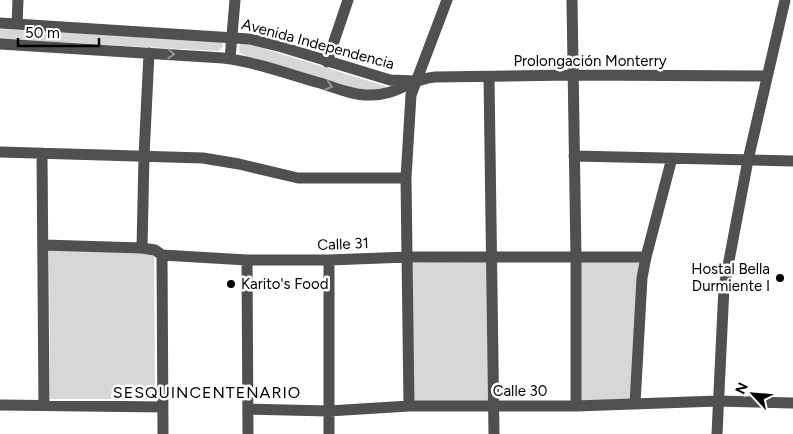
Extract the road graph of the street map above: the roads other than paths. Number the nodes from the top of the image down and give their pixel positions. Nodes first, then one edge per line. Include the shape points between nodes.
1 (18, 0) edge
2 (235, 0) edge
3 (348, 0) edge
4 (446, 0) edge
5 (572, 0) edge
6 (785, 0) edge
7 (0, 23) edge
8 (17, 24) junction
9 (232, 37) junction
10 (0, 44) edge
11 (149, 53) junction
12 (230, 58) junction
13 (327, 62) junction
14 (572, 75) junction
15 (766, 76) junction
16 (488, 77) junction
17 (415, 81) junction
18 (0, 152) edge
19 (42, 153) junction
20 (144, 156) junction
21 (574, 156) junction
22 (672, 158) junction
23 (748, 160) junction
24 (793, 161) edge
25 (406, 178) junction
26 (43, 245) junction
27 (142, 248) junction
28 (162, 255) junction
29 (408, 257) junction
30 (492, 257) junction
31 (576, 257) junction
32 (646, 257) junction
33 (247, 260) junction
34 (329, 260) junction
35 (718, 401) junction
36 (793, 403) edge
37 (635, 404) junction
38 (0, 405) edge
39 (44, 405) junction
40 (163, 406) junction
41 (410, 406) junction
42 (576, 406) junction
43 (494, 407) junction
44 (248, 409) junction
45 (329, 410) junction
46 (163, 434) edge
47 (248, 434) edge
48 (329, 434) edge
49 (494, 434) edge
50 (717, 434) edge

1 - 8 street
2 - 9 street
3 - 13 street
4 - 17 street
5 - 14 street
6 - 15 street
7 - 8 street, Avenida Independencia
8 - 9 street, Avenida Independencia
9 - 12 street
9 - 13 street, Avenida Independencia via 282,47
10 - 11 street, Avenida Independencia
11 -> 12 street, Avenida Independencia
11 - 20 street
12 -> 17 street, Avenida Independencia via 367,96 392,92
13 - 17 street, Avenida Independencia via 390,80
14 - 15 street, Prolongación Monterry
14 - 16 street, Prolongación Monterry
14 - 21 street
15 - 23 street
16 - 17 street, Prolongación Monterry via 425,77
16 - 30 street
17 - 25 street via 410,95
18 - 19 street
19 - 20 street
19 - 26 street
20 - 25 street via 202,158 298,178
20 - 27 street
21 - 22 street
21 - 31 street
22 - 23 street
22 - 32 street
23 - 24 street
23 - 35 street via 724,287
25 - 29 street
26 - 27 street, Calle 31
26 - 39 street
27 - 28 street, Calle 31
28 - 33 street, Calle 31
28 - 40 street
29 - 30 street, Calle 31
29 - 34 street, Calle 31
29 - 41 street
30 - 31 street, Calle 31
30 - 43 street
31 - 32 street, Calle 31
31 - 42 street
32 - 37 street
33 - 34 street, Calle 31
33 - 44 street
34 - 45 street
35 - 36 street, Calle 30
35 - 37 street, Calle 30
35 - 50 street
37 - 42 street, Calle 30
38 - 39 street
39 - 40 street
40 - 46 street
41 - 43 street, Calle 30
41 - 45 street, Calle 30
42 - 43 street, Calle 30
43 - 49 street
44 - 45 street, Calle 30
44 - 47 street
45 - 48 street

